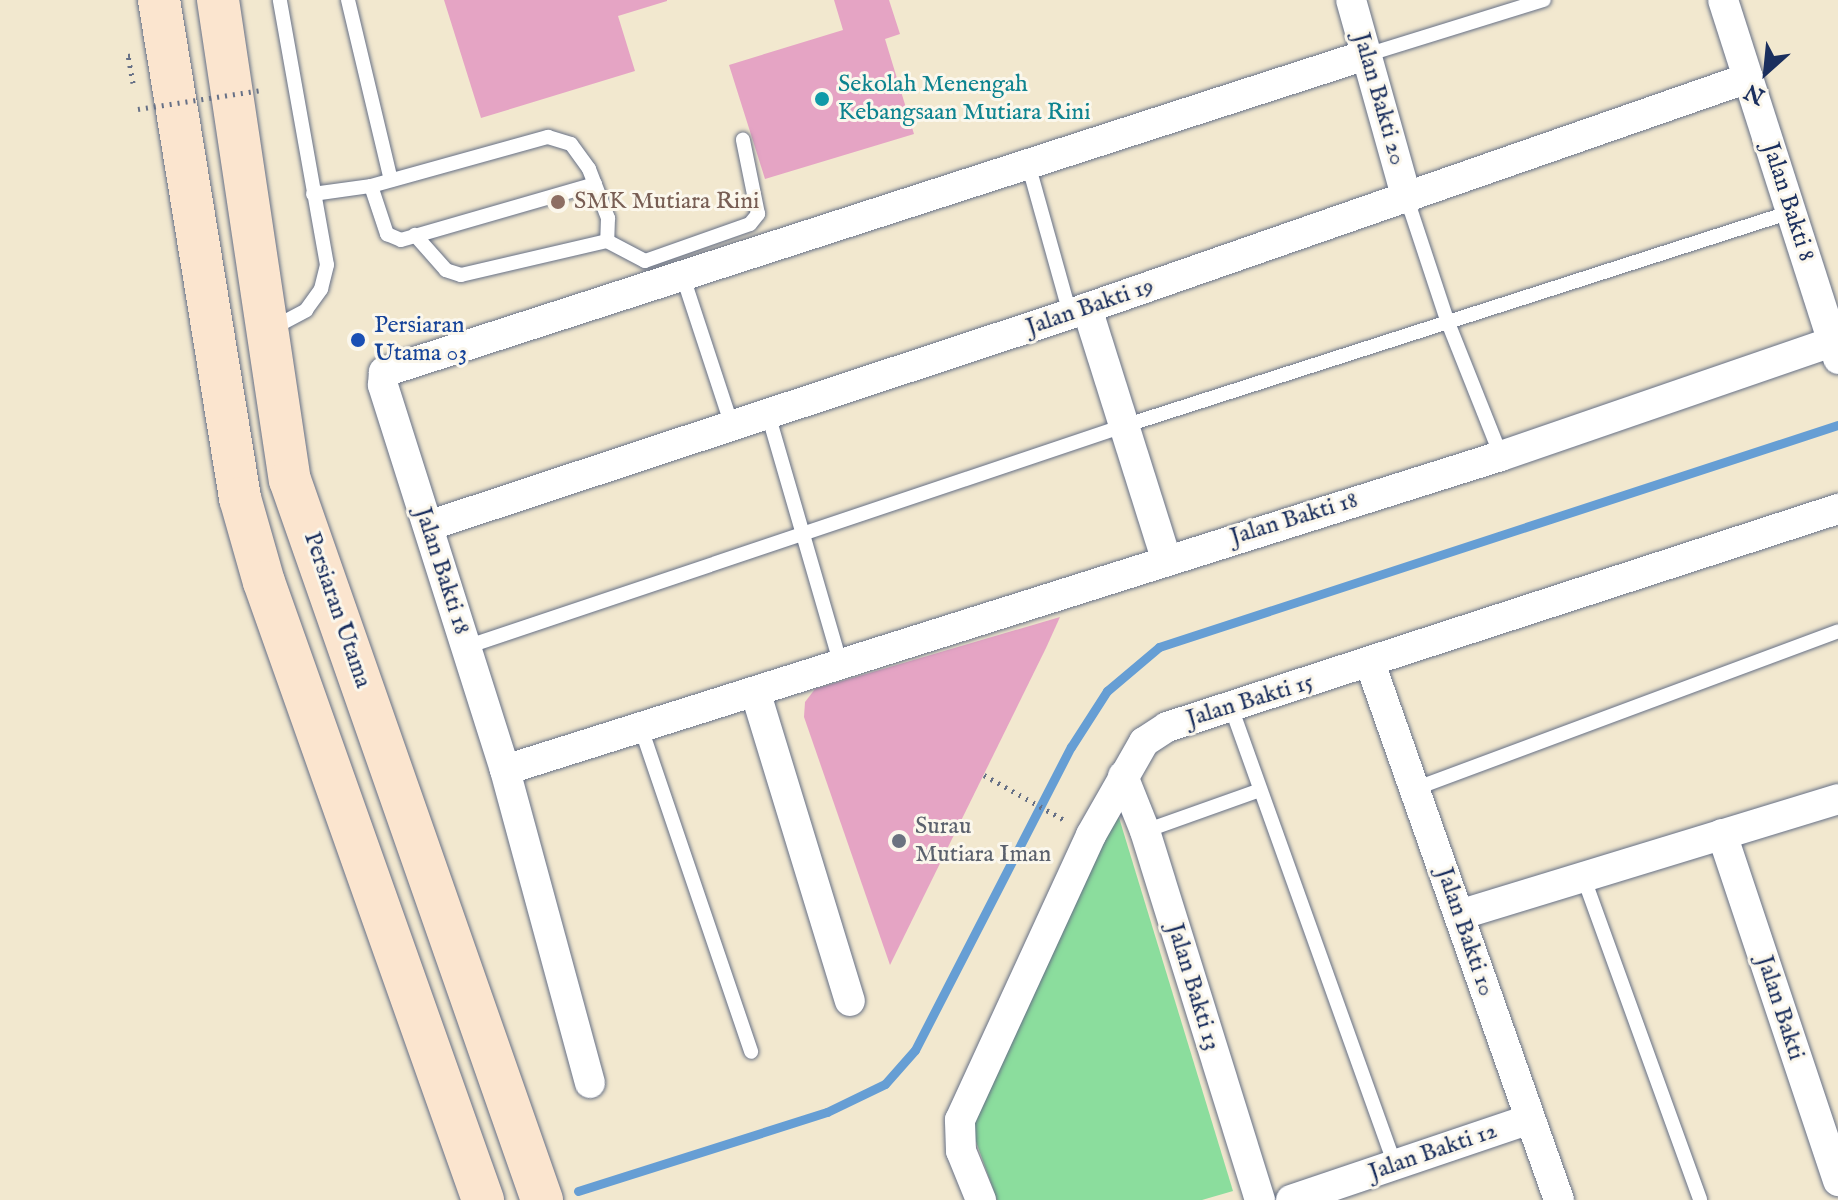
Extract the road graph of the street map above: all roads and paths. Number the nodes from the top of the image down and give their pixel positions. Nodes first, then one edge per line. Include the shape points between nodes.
1 (159, 0) edge
2 (218, 0) edge
3 (280, 0) edge
4 (348, 0) edge
5 (1351, 0) edge
6 (1544, 0) edge
7 (1723, 0) edge
8 (1366, 55) junction
9 (1748, 78) junction
10 (262, 90) dead end
11 (138, 109) dead end
12 (743, 140) dead end
13 (1029, 167) junction
14 (391, 180) junction
15 (595, 184) junction
16 (371, 186) junction
17 (313, 194) junction
18 (1407, 199) junction
19 (1791, 212) junction
20 (415, 235) junction
21 (607, 241) junction
22 (683, 277) junction
23 (1078, 311) junction
24 (1447, 320) junction
25 (268, 330) junction
26 (1835, 350) edge
27 (768, 414) junction
28 (732, 426) junction
29 (1124, 426) junction
30 (1501, 456) junction
31 (1838, 509) edge
32 (428, 526) junction
33 (805, 534) junction
34 (1166, 558) junction
35 (1838, 631) edge
36 (466, 647) junction
37 (1370, 663) junction
38 (841, 665) junction
39 (756, 694) junction
40 (1231, 707) junction
41 (641, 728) junction
42 (505, 770) junction
43 (984, 775) dead end
44 (1123, 776) junction
45 (1414, 789) junction
46 (1260, 790) junction
47 (1838, 799) edge
48 (1145, 831) junction
49 (1722, 834) junction
50 (1091, 835) junction
51 (1583, 876) junction
52 (1459, 915) junction
53 (850, 1001) dead end
54 (751, 1052) dead end
55 (590, 1083) dead end
56 (1530, 1119) junction
57 (1395, 1165) junction
58 (1838, 1181) edge
59 (483, 1200) edge
60 (542, 1200) edge
61 (981, 1200) edge
62 (1260, 1200) edge
63 (1291, 1200) edge
64 (1559, 1200) edge
65 (1700, 1200) edge

1 - 59 street via 240,498 264,582
2 - 25 street, Persiaran Utama
3 - 17 lane
4 - 14 lane
5 - 8 street, Jalan Bakti 20
6 - 8 lane
7 - 9 street, Jalan Bakti 8
8 - 13 street
8 - 18 street, Jalan Bakti 20
9 - 18 street, Jalan Bakti 19
9 - 19 street, Jalan Bakti 8
10 - 11 path, bridge
12 - 21 lane via 758,214 750,224 645,261
13 - 22 street
13 - 23 lane
14 - 15 lane via 548,137 571,144
14 - 16 lane
15 - 20 lane
15 - 21 lane via 608,218
16 - 17 lane
16 - 20 lane via 387,234 401,240
17 - 25 lane via 327,265 321,289 306,310
18 - 23 street, Jalan Bakti 19
18 - 24 lane
19 - 24 lane
19 - 26 street, Jalan Bakti 8
20 - 21 lane via 446,270 461,275
22 - 28 lane
22 - 32 street, Jalan Bakti 18 via 384,372 383,385
23 - 27 street, Jalan Bakti 19
23 - 29 street
24 - 29 lane
24 - 30 lane
25 - 60 street, Persiaran Utama via 290,480
26 - 30 street, Jalan Bakti 18
27 - 28 street, Jalan Bakti 19
27 - 33 lane
28 - 32 street, Jalan Bakti 19
29 - 33 lane
29 - 34 street
30 - 34 street, Jalan Bakti 18
31 - 37 street, Jalan Bakti 15
32 - 36 street, Jalan Bakti 18
33 - 36 lane
33 - 38 lane
34 - 38 street, Jalan Bakti 18
35 - 45 lane
36 - 42 street, Jalan Bakti 18
37 - 40 street, Jalan Bakti 15
37 - 45 street, Jalan Bakti 10
38 - 39 street, Jalan Bakti 18
39 - 41 street, Jalan Bakti 18
39 - 53 street
40 - 44 street, Jalan Bakti 15 via 1167,727 1144,742
40 - 46 lane
41 - 42 street, Jalan Bakti 18
41 - 54 lane
42 - 55 street, Jalan Bakti 18
43 - 50 path
44 - 48 street, Jalan Bakti 13
44 - 50 street, Jalan Bakti 15
45 - 52 street, Jalan Bakti 10
46 - 48 lane
46 - 57 lane
47 - 49 street
48 - 62 street, Jalan Bakti 13
49 - 51 street
49 - 58 street, Jalan Bakti
50 - 61 street, Jalan Bakti 15 via 960,1120 961,1151
51 - 52 street
51 - 65 lane
52 - 56 street, Jalan Bakti 10
56 - 57 street, Jalan Bakti 12
56 - 64 street, Jalan Bakti 10
57 - 63 street, Jalan Bakti 12

